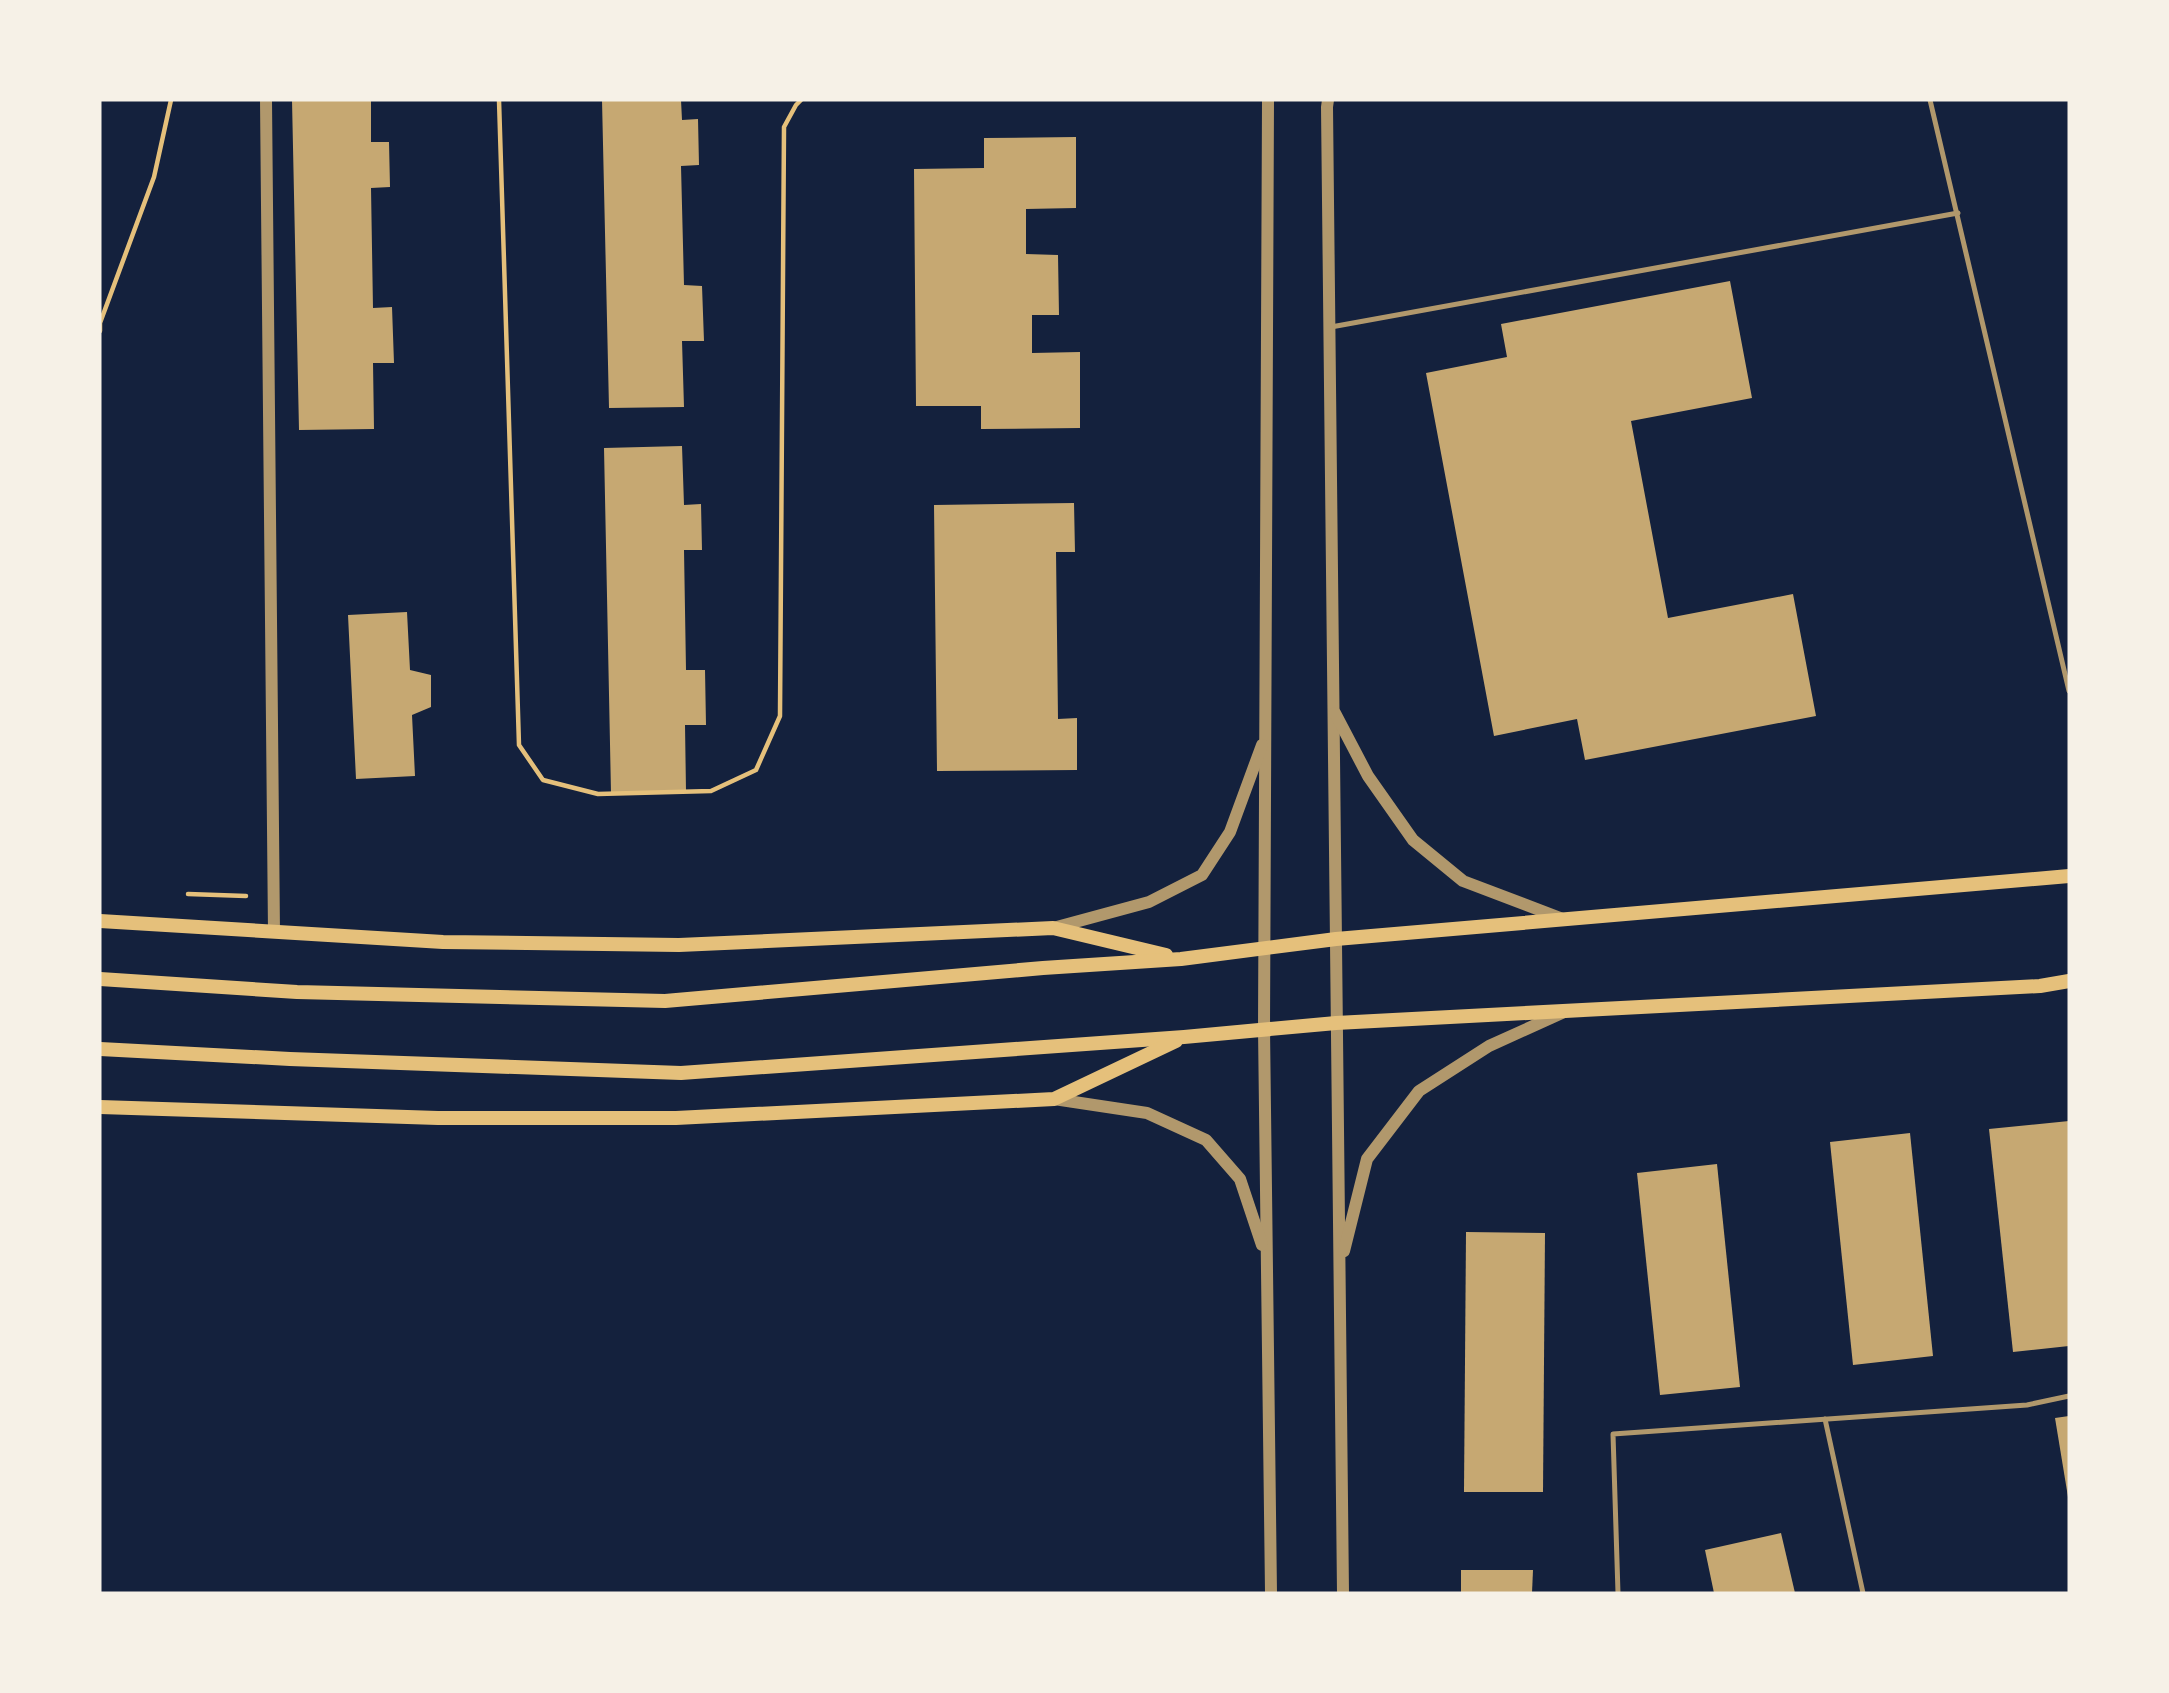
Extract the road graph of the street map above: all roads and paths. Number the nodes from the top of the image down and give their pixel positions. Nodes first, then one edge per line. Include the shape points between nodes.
1 (171, 100) edge
2 (266, 100) edge
3 (499, 100) edge
4 (801, 100) edge
5 (1268, 100) edge
6 (1328, 100) edge
7 (1930, 100) edge
8 (1958, 213) junction
9 (1329, 327) junction
10 (100, 331) edge
11 (2069, 691) edge
12 (1333, 709) junction
13 (1266, 735) junction
14 (2069, 876) edge
15 (1564, 919) junction
16 (100, 921) edge
17 (1053, 928) junction
18 (274, 932) junction
19 (1336, 939) junction
20 (1265, 948) junction
21 (1181, 959) junction
22 (100, 979) edge
23 (2069, 981) edge
24 (1567, 1011) junction
25 (1336, 1023) junction
26 (1264, 1029) junction
27 (1184, 1037) junction
28 (100, 1049) edge
29 (1055, 1100) junction
30 (100, 1107) edge
31 (1266, 1257) junction
32 (1339, 1268) junction
33 (2069, 1396) edge
34 (1825, 1419) junction
35 (1271, 1593) edge
36 (1343, 1593) edge
37 (1618, 1593) edge
38 (1863, 1593) edge

1 - 10 path via 154,177
2 - 18 street
3 - 4 path via 519,745 543,780 598,794 711,791 756,770 780,716 784,127
5 - 13 street
6 - 9 street
7 - 8 lane
8 - 9 lane
8 - 11 lane
9 - 12 street
12 - 15 street via 1368,776 1413,840 1463,881
12 - 19 street
13 - 17 street via 1230,832 1202,875 1149,902
13 - 20 street
14 - 15 main road
15 - 19 main road
16 - 18 main road
17 - 18 main road via 679,945 443,942
17 - 21 main road
19 - 20 main road
19 - 25 street
20 - 21 main road
20 - 26 street
21 - 22 main road via 665,1001 297,992
23 - 24 main road
24 - 25 main road
24 - 32 street via 1489,1046 1419,1091 1367,1159
25 - 26 main road
25 - 32 street
26 - 27 main road
26 - 31 street
27 - 28 main road via 681,1073
27 - 29 main road
29 - 30 main road via 676,1118 438,1118
29 - 31 street via 1147,1113 1206,1140 1240,1179
31 - 35 street
32 - 36 street
33 - 34 lane via 2027,1405
34 - 37 lane via 1613,1434
34 - 38 lane

